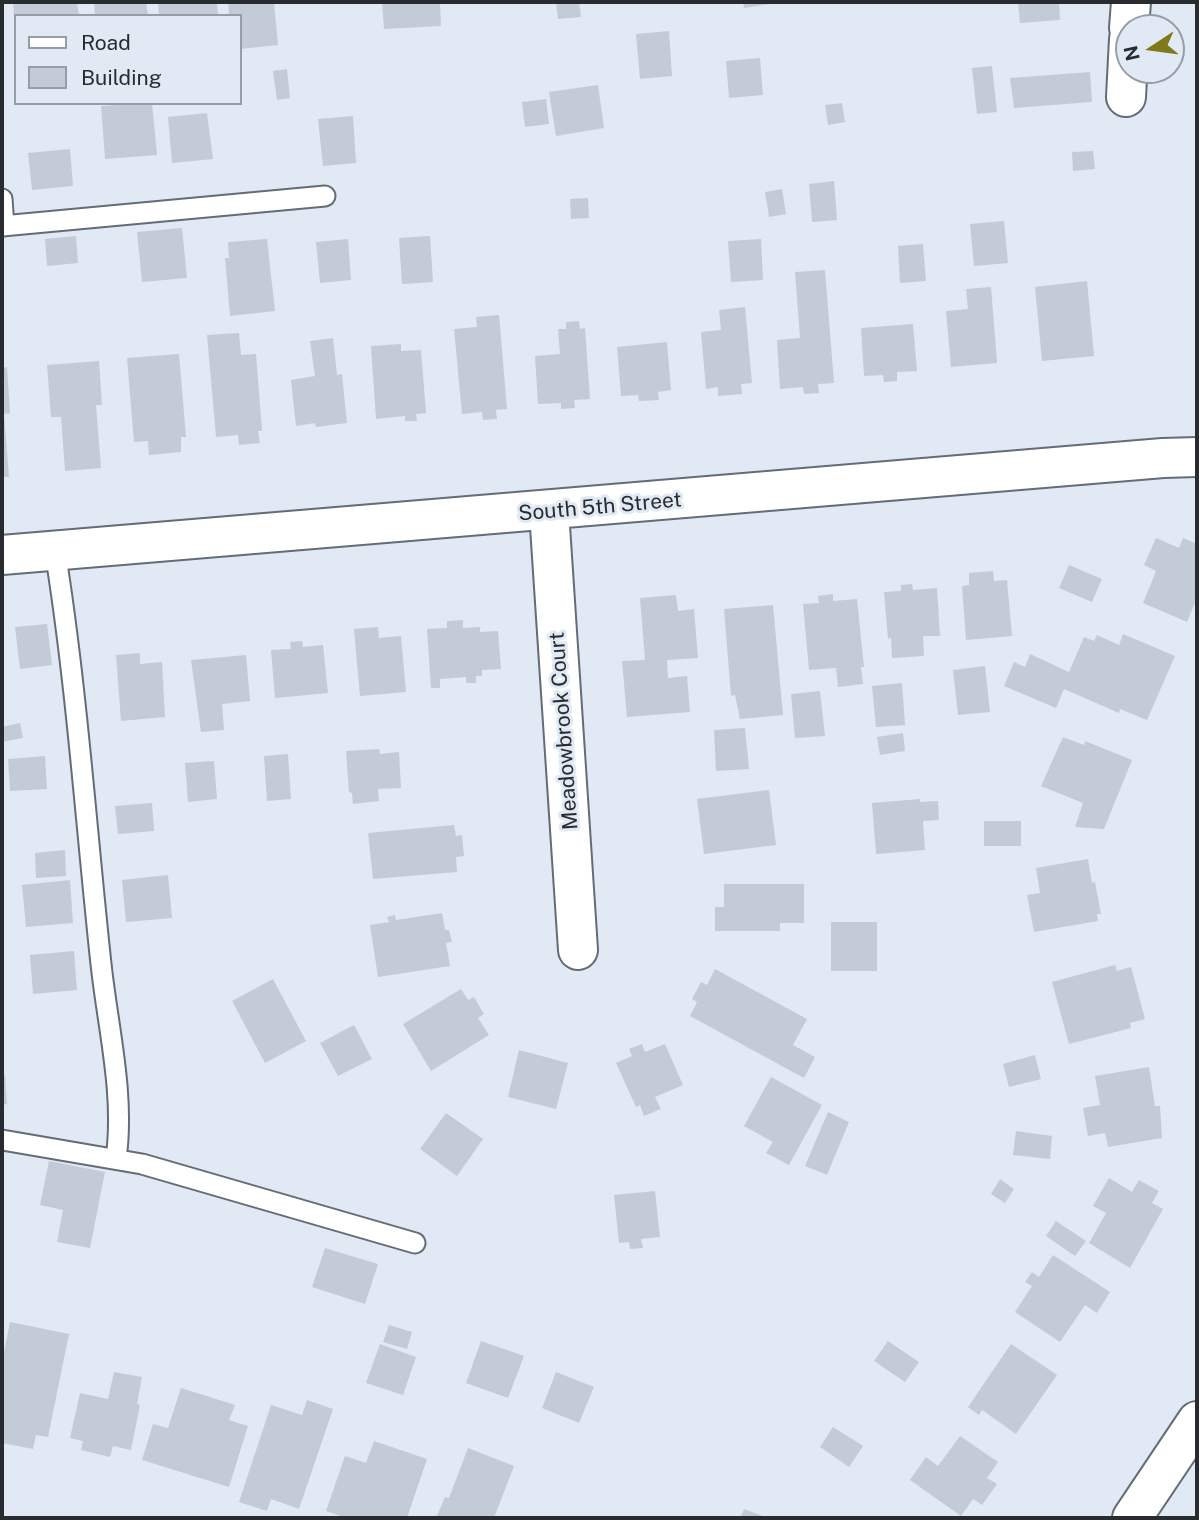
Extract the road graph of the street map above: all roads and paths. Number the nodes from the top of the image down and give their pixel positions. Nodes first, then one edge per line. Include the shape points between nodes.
1 (1127, 84) edge
2 (1126, 97) dead end
3 (325, 196) dead end
4 (2, 199) edge
5 (3, 226) edge
6 (1197, 457) edge
7 (548, 511) junction
8 (55, 551) junction
9 (2, 555) edge
10 (578, 950) dead end
11 (2, 1140) edge
12 (116, 1159) junction
13 (415, 1243) dead end
14 (1197, 1420) edge
15 (1132, 1518) edge

1 - 2 street
3 - 5 lane
4 - 5 lane
6 - 7 street, South 5th Street
7 - 8 street, South 5th Street
7 - 10 street, Meadowbrook Court
8 - 9 street, South 5th Street
8 - 12 lane via 70,644 116,1080 120,1130
11 - 12 lane
12 - 13 lane
14 - 15 street

